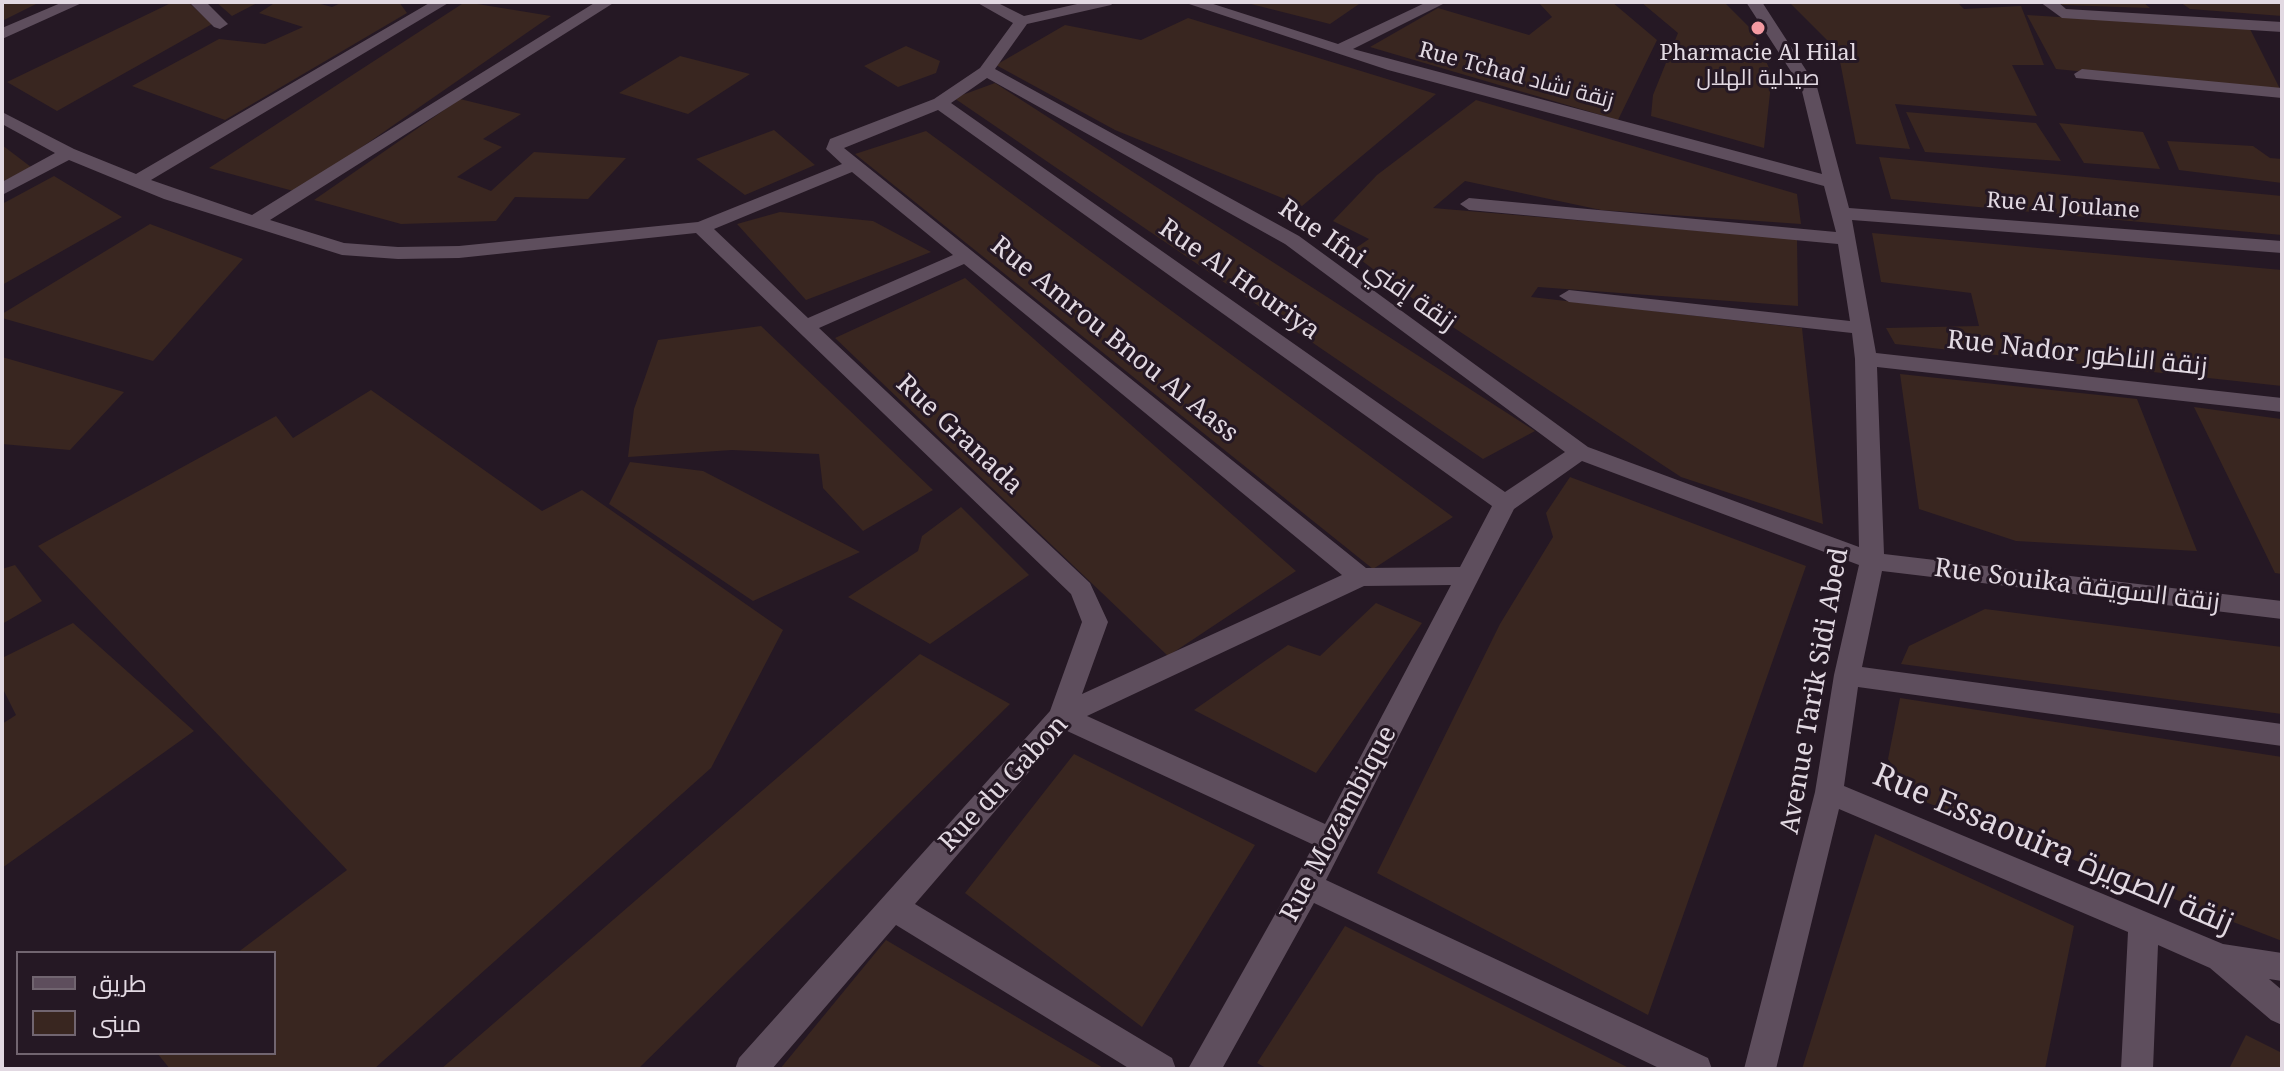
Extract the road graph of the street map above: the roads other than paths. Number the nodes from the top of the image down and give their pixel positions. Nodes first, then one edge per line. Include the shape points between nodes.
1 (76, 2) edge
2 (197, 2) edge
3 (442, 2) edge
4 (607, 2) edge
5 (984, 2) edge
6 (1106, 2) edge
7 (1191, 2) edge
8 (1439, 2) edge
9 (1754, 2) edge
10 (2048, 2) edge
11 (2165, 2) edge
12 (1022, 21) junction
13 (2186, 21) junction
14 (220, 24) dead end
15 (2282, 27) edge
16 (2, 34) edge
17 (1340, 49) junction
18 (986, 71) junction
19 (2082, 74) dead end
20 (2282, 93) edge
21 (940, 103) junction
22 (2, 117) edge
23 (68, 153) junction
24 (852, 166) junction
25 (137, 181) junction
26 (1832, 182) junction
27 (2, 189) edge
28 (1469, 204) dead end
29 (1840, 213) junction
30 (255, 221) junction
31 (701, 227) junction
32 (1847, 239) junction
33 (2282, 247) edge
34 (966, 256) junction
35 (1569, 296) dead end
36 (804, 327) junction
37 (1859, 328) junction
38 (1866, 359) junction
39 (2282, 405) edge
40 (1580, 452) junction
41 (1505, 504) junction
42 (1872, 561) junction
43 (1468, 576) junction
44 (1361, 577) junction
45 (2282, 610) edge
46 (1847, 675) junction
47 (1061, 716) junction
48 (2282, 735) edge
49 (1829, 792) junction
50 (1332, 840) junction
51 (1308, 886) junction
52 (893, 907) junction
53 (2143, 926) junction
54 (2221, 958) junction
55 (2282, 967) edge
56 (2282, 1010) edge
57 (751, 1069) edge
58 (1160, 1069) edge
59 (1204, 1069) edge
60 (1696, 1069) edge
61 (1760, 1069) edge
62 (2137, 1069) edge

1 - 16 street
2 - 14 street
3 - 25 street
4 - 30 street
5 - 12 street
6 - 12 street
7 - 17 street, Rue Tchad زنقة نشاد
8 - 17 street
9 - 26 street, Avenue Tarik Sidi Abed via 1809,87
10 - 13 street via 2062,13
11 - 13 street
12 - 18 street
13 - 15 street
17 - 26 street, Rue Tchad زنقة نشاد
18 - 21 street
18 - 40 street, Rue Ifni زنقة إفني via 1292,240
19 - 20 street
21 - 24 street, Rue Amrou Bnou Al Aass via 834,145
21 - 41 street, Rue Al Houriya
22 - 23 street
23 - 25 street
23 - 27 street
24 - 31 street
24 - 34 street, Rue Amrou Bnou Al Aass
25 - 30 street
26 - 29 street, Avenue Tarik Sidi Abed
28 - 32 street
29 - 32 street, Avenue Tarik Sidi Abed
29 - 33 street, Rue Al Joulane
30 - 31 street via 342,249 398,253 459,252
31 - 36 street, Rue Granada
32 - 37 street, Avenue Tarik Sidi Abed
34 - 36 street
34 - 44 street, Rue Amrou Bnou Al Aass
35 - 37 street
36 - 47 street, Rue Granada via 1081,589 1095,622
37 - 38 street, Avenue Tarik Sidi Abed
38 - 39 street, Rue Nador زنقة الناظور
38 - 42 street, Avenue Tarik Sidi Abed
40 - 41 street
40 - 42 street, Rue Ifni زنقة إفني
41 - 43 street, Rue Mozambique
42 - 45 street, Rue Souika زنقة السويقة
42 - 46 street, Avenue Tarik Sidi Abed
43 - 44 street, Rue du Gabon
43 - 50 street, Rue Mozambique
44 - 47 street, Rue du Gabon
46 - 48 street
46 - 49 street, Avenue Tarik Sidi Abed
47 - 50 street
47 - 52 street, Rue du Gabon
49 - 53 street, Rue Essaouira زنقة الصويرة
49 - 61 street, Avenue Tarik Sidi Abed
50 - 51 street, Rue Mozambique
51 - 59 street, Rue Mozambique
51 - 60 street
52 - 57 street, Rue du Gabon
52 - 58 street
53 - 54 street, Rue Essaouira زنقة الصويرة
53 - 62 street
54 - 55 street
54 - 56 street, Rue Essaouira زنقة الصويرة

